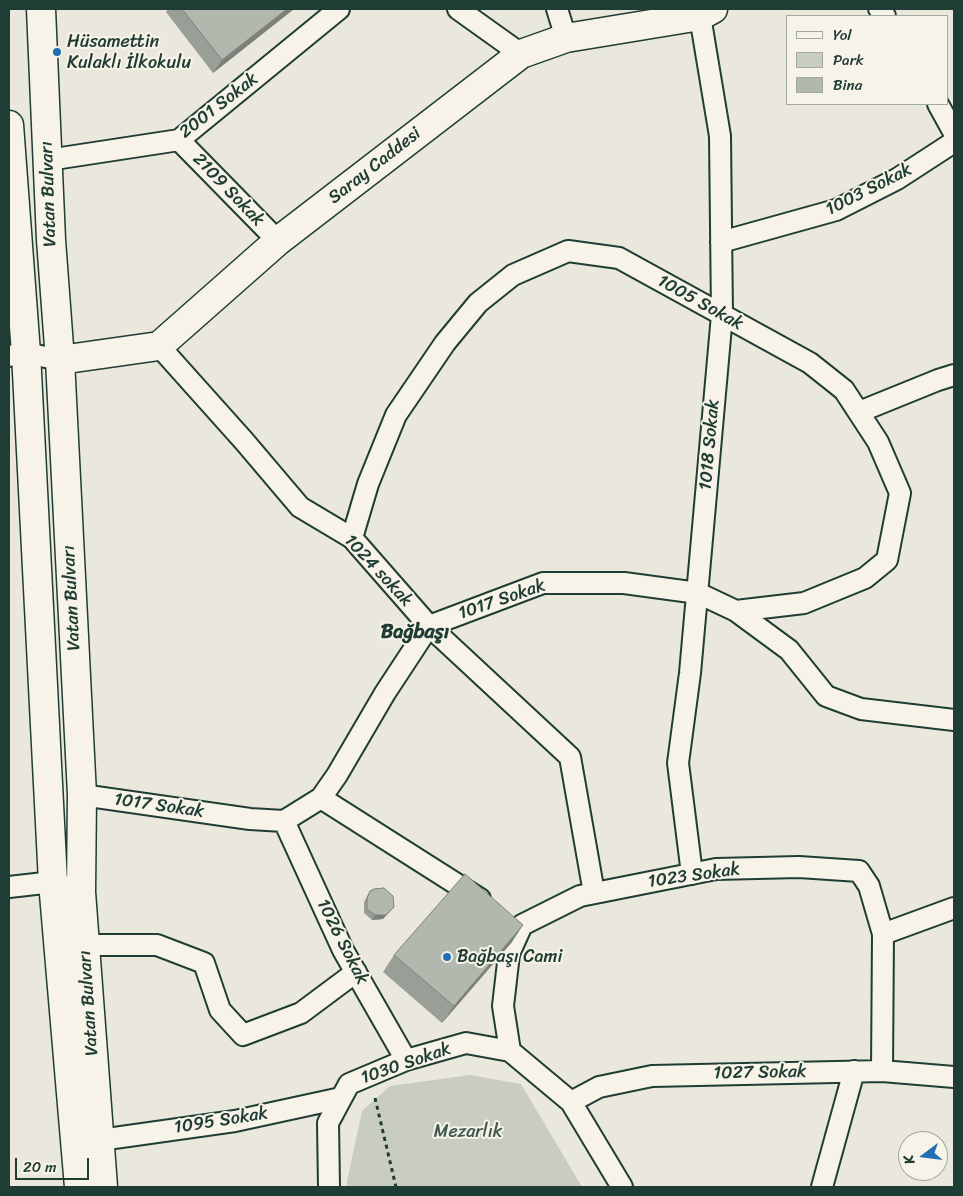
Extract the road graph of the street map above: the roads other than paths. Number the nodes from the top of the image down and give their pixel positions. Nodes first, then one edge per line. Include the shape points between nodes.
1 (41, 9) edge
2 (339, 9) edge
3 (458, 9) edge
4 (557, 9) edge
5 (704, 11) edge
6 (566, 38) junction
7 (522, 54) junction
8 (939, 105) edge
9 (9, 125) edge
10 (954, 133) edge
11 (179, 140) junction
12 (954, 142) edge
13 (48, 160) junction
14 (278, 241) junction
15 (721, 242) junction
16 (722, 315) junction
17 (159, 346) junction
18 (17, 354) edge
19 (60, 360) junction
20 (954, 375) edge
21 (859, 412) junction
22 (352, 538) junction
23 (698, 593) junction
24 (736, 611) junction
25 (429, 626) junction
26 (954, 720) edge
27 (82, 795) junction
28 (321, 798) junction
29 (284, 821) junction
30 (692, 874) junction
31 (53, 882) junction
32 (9, 887) edge
33 (81, 892) junction
34 (594, 893) junction
35 (954, 908) edge
36 (508, 916) junction
37 (883, 934) junction
38 (85, 945) junction
39 (356, 972) junction
40 (510, 1051) junction
41 (406, 1060) junction
42 (882, 1071) junction
43 (854, 1072) junction
44 (954, 1077) edge
45 (341, 1098) junction
46 (571, 1102) junction
47 (100, 1140) junction
48 (79, 1187) edge
49 (103, 1187) edge
50 (329, 1187) edge
51 (622, 1187) edge
52 (822, 1187) edge

1 - 13 main road, Vatan Bulvarı
2 - 11 street, 2001 Sokak
3 - 7 street
4 - 6 street
5 - 6 main road, Saray Caddesi
5 - 15 street, 1018 Sokak via 720,136
6 - 7 main road, Saray Caddesi
7 - 14 main road, Saray Caddesi
8 - 10 street
9 - 18 main road, Vatan Bulvarı
11 - 13 street, 2001 Sokak
11 - 14 street, 2109 Sokak
12 - 15 street, 1003 Sokak via 897,179 836,210
13 - 19 main road, Vatan Bulvarı
14 - 17 main road, Saray Caddesi
15 - 16 street, 1018 Sokak
16 - 21 street, 1005 Sokak via 810,363 844,390
16 - 22 street, 1005 Sokak via 619,258 568,251 513,275 478,303 445,343 396,415 368,484
16 - 23 street, 1018 Sokak
17 - 19 main road
17 - 22 street, 1024 sokak via 300,507
18 - 19 street
18 - 31 main road, Vatan Bulvarı
19 - 27 main road, Vatan Bulvarı
20 - 21 street
21 - 24 street, 1005 Sokak via 878,442 900,493 887,560 865,578 804,603
22 - 25 street, 1024 sokak
23 - 24 street, 1017 Sokak
23 - 25 street, 1017 Sokak via 624,583 543,583
23 - 30 street, 1018 Sokak via 678,763
24 - 26 street, 1017 Sokak via 789,650 826,696 861,710
25 - 28 street
25 - 34 street, 1024 sokak via 570,757
27 - 29 street, 1017 Sokak
27 - 33 main road, Vatan Bulvarı
28 - 29 street
28 - 36 street
29 - 39 street, 1026 Sokak
30 - 34 street, 1023 Sokak
30 - 37 street, 1023 Sokak via 716,869 799,867 859,871 869,886
31 - 32 street
31 - 33 street
31 - 48 main road, Vatan Bulvarı
33 - 38 main road, Vatan Bulvarı
34 - 36 street, 1023 Sokak
35 - 37 street
36 - 40 street via 509,954 503,1006
37 - 42 street
38 - 39 street via 157,945 204,963 220,1010 243,1035 301,1013
38 - 47 main road, Vatan Bulvarı
39 - 41 street, 1026 Sokak
40 - 41 street, 1030 Sokak via 466,1043
40 - 46 street, 1030 Sokak
41 - 45 street, 1030 Sokak via 349,1084
42 - 43 street, 1027 Sokak
42 - 44 street, 1027 Sokak
43 - 46 street, 1027 Sokak via 652,1076 599,1087
43 - 52 street
45 - 47 street, 1095 Sokak via 235,1121
45 - 50 street, 1030 Sokak via 328,1123
46 - 51 street, 1030 Sokak
47 - 49 main road, Vatan Bulvarı

